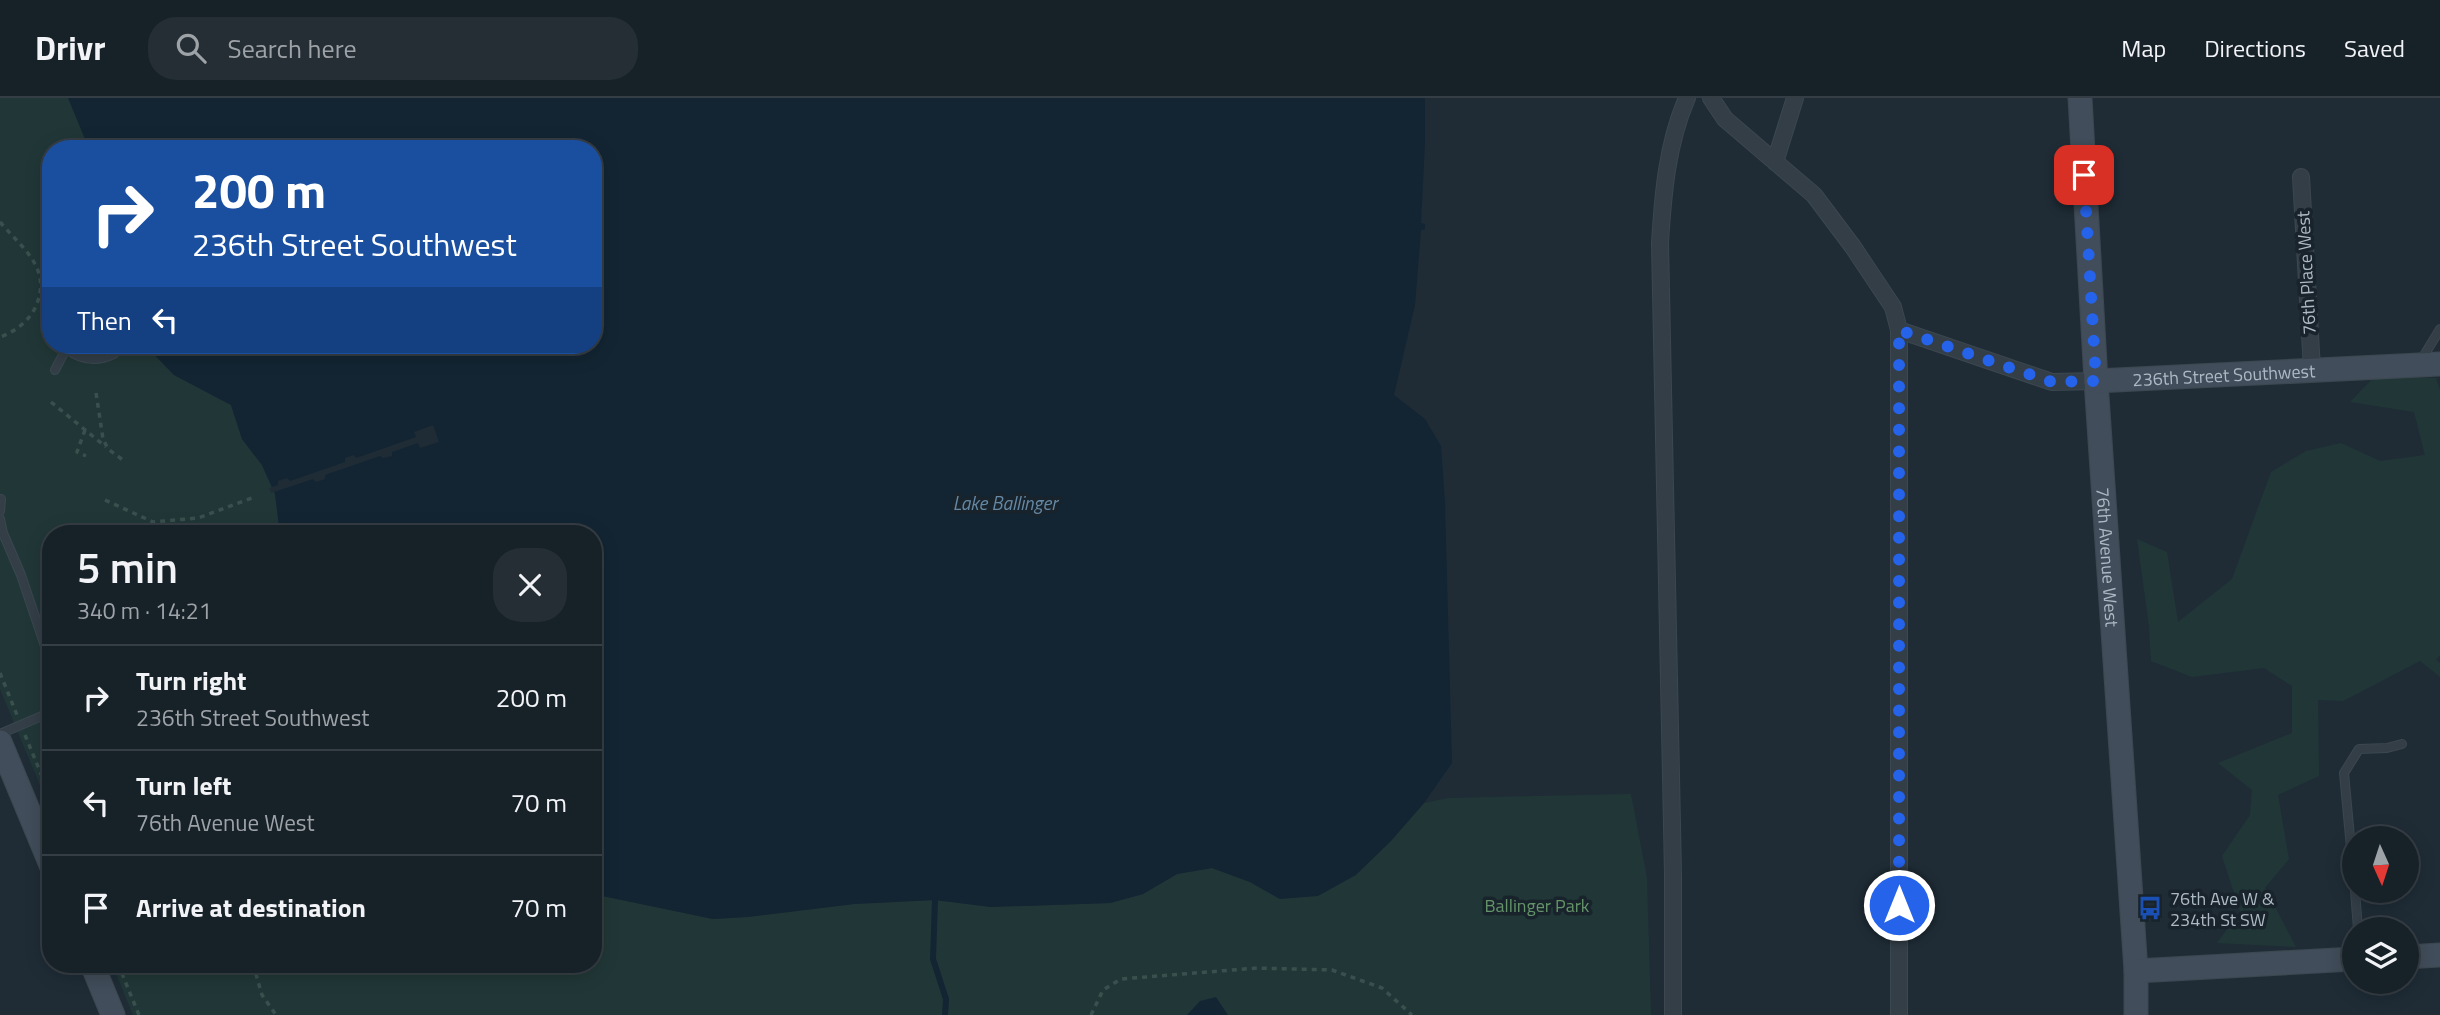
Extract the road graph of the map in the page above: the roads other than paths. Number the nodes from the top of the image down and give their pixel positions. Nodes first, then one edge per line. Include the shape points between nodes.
1 (1686, 98) edge
2 (1711, 98) edge
3 (1795, 98) edge
4 (2080, 98) edge
5 (1775, 162) junction
6 (2301, 177) dead end
7 (2440, 329) edge
8 (1899, 330) junction
9 (64, 354) edge
10 (74, 354) edge
11 (114, 354) edge
12 (2429, 364) edge
13 (2312, 369) junction
14 (55, 370) dead end
15 (2096, 381) junction
16 (1, 499) edge
17 (0, 510) edge
18 (0, 519) edge
19 (42, 637) edge
20 (42, 716) edge
21 (0, 734) edge
22 (0, 742) edge
23 (2402, 744) dead end
24 (2349, 826) edge
25 (42, 843) edge
26 (2440, 955) edge
27 (2419, 956) edge
28 (2342, 960) edge
29 (2136, 971) junction
30 (96, 973) edge
31 (113, 1015) edge
32 (1673, 1015) edge
33 (1899, 1015) edge
34 (2136, 1015) edge

1 - 32 street via 1667,164 1660,243
2 - 5 street via 1725,119
3 - 5 street
4 - 15 street, 76th Avenue West
5 - 8 street via 1814,195 1853,247 1893,307
6 - 13 street, 76th Place West
7 - 12 lane
8 - 15 street, 236th Street Southwest via 2052,382
8 - 33 street
9 - 14 lane
10 - 11 lane via 93,360
12 - 13 street, 236th Street Southwest
13 - 15 street, 236th Street Southwest
15 - 29 street, 76th Avenue West
16 - 17 lane
18 - 19 lane
20 - 21 lane
22 - 25 street
23 - 24 lane via 2359,749 2344,774
26 - 27 street
28 - 29 street
29 - 34 street, 76th Avenue West
30 - 31 street

